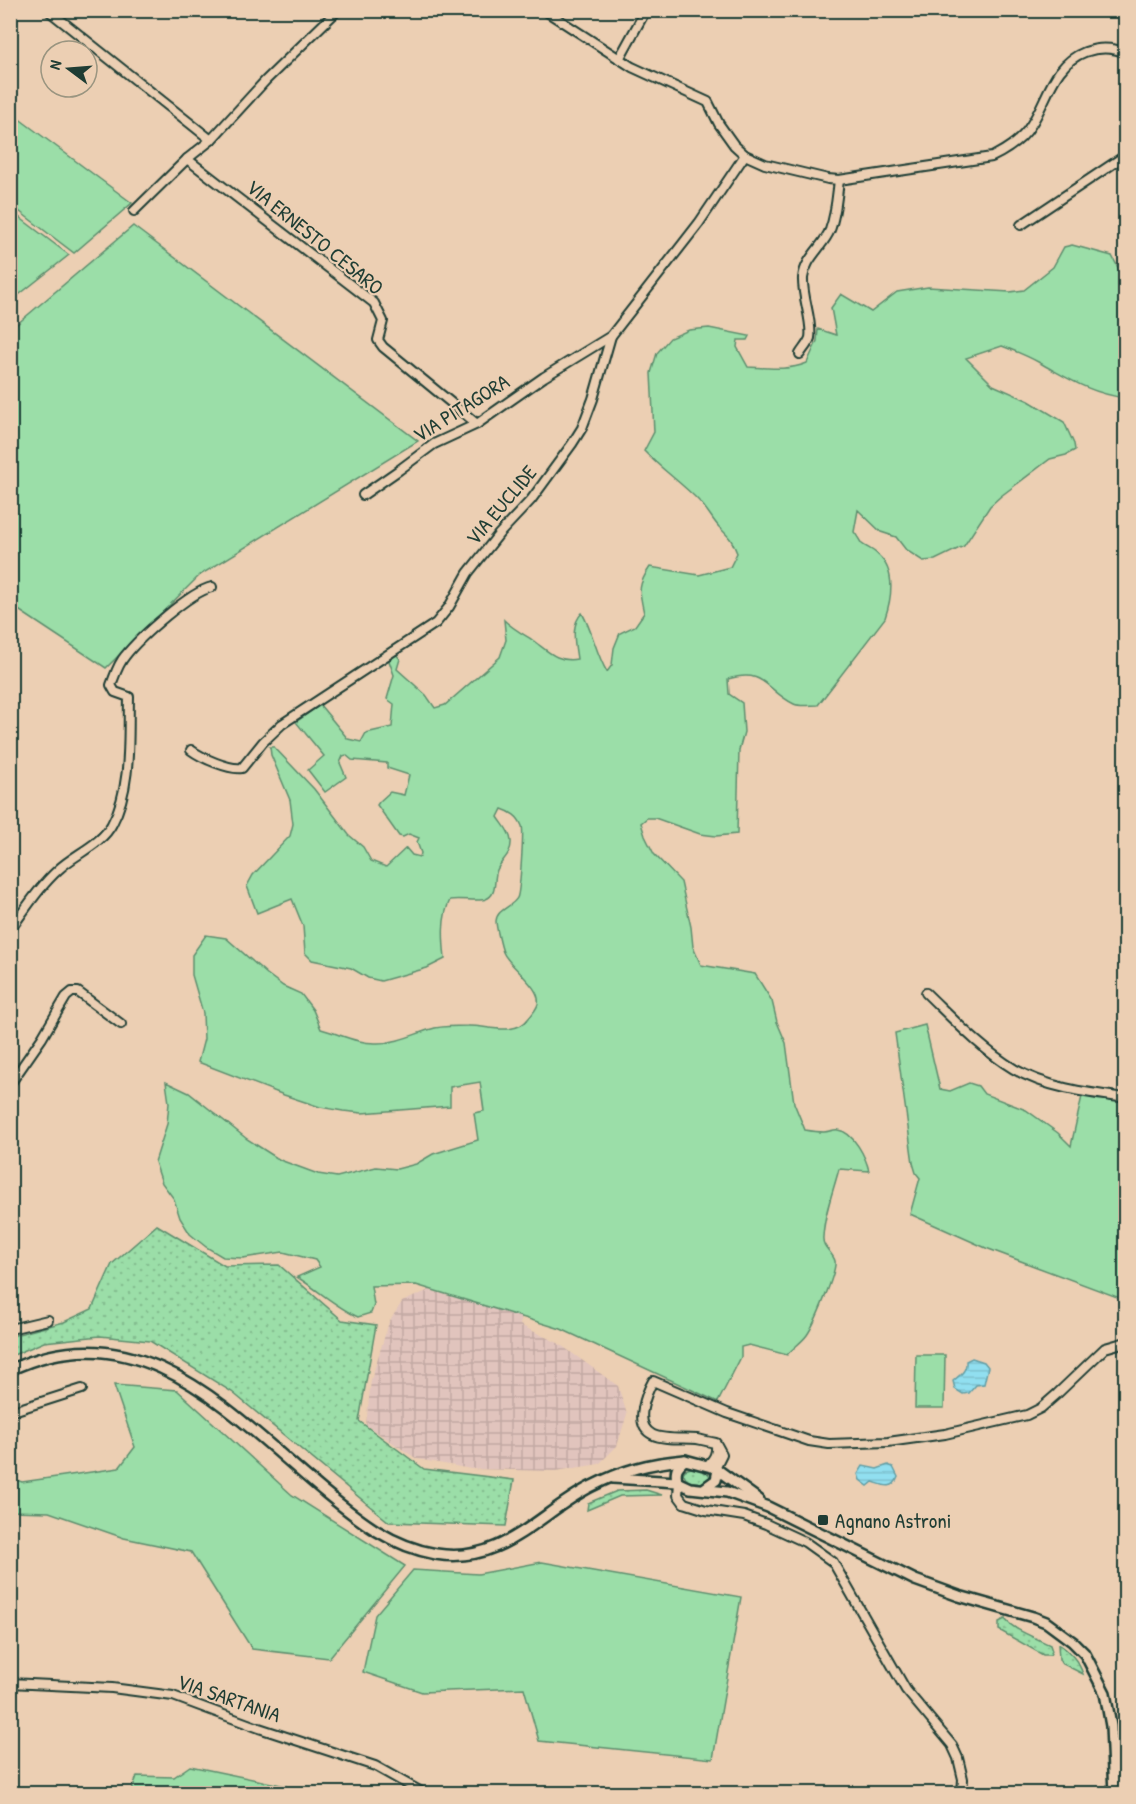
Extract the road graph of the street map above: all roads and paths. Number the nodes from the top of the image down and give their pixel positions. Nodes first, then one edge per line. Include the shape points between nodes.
1 (48, 10) edge
2 (338, 10) edge
3 (544, 10) edge
4 (646, 10) edge
5 (1125, 53) edge
6 (619, 59) junction
7 (211, 140) junction
8 (745, 155) junction
9 (1125, 155) edge
10 (187, 159) junction
11 (839, 180) junction
12 (134, 211) dead end
13 (1021, 225) dead end
14 (611, 336) junction
15 (800, 354) dead end
16 (477, 424) junction
17 (363, 495) dead end
18 (212, 587) dead end
19 (191, 750) dead end
20 (10, 930) edge
21 (926, 993) dead end
22 (122, 1024) dead end
23 (10, 1084) edge
24 (1125, 1098) edge
25 (48, 1320) dead end
26 (10, 1329) edge
27 (1125, 1342) edge
28 (10, 1370) edge
29 (82, 1389) dead end
30 (10, 1412) edge
31 (685, 1460) junction
32 (714, 1468) junction
33 (611, 1478) junction
34 (678, 1483) junction
35 (690, 1488) junction
36 (705, 1488) junction
37 (684, 1503) junction
38 (768, 1507) junction
39 (10, 1683) edge
40 (425, 1794) edge
41 (962, 1794) edge
42 (1114, 1794) edge

1 - 7 street
2 - 7 street
3 - 6 street
4 - 6 street
5 - 11 street via 1099,48 1072,59 1056,76 1024,135 992,157
6 - 8 street via 708,102 724,131
7 - 10 street
8 - 11 street via 781,169
8 - 14 street, VIA EUCLIDE via 699,223
9 - 13 street
10 - 12 street
10 - 16 street, VIA ERNESTO CESARO via 374,303 384,321 378,340 383,347
11 - 15 street via 830,230 805,271 810,338
14 - 16 street, VIA PITAGORA
14 - 19 street, VIA EUCLIDE via 582,428 531,500 468,573 436,623 282,724 242,768
16 - 17 street, VIA PITAGORA via 434,444
18 - 20 street via 190,597 140,640 118,667 111,685 115,692 129,697 128,746 121,799 112,826 44,883
21 - 24 street via 1015,1069 1084,1093
22 - 23 street via 78,992 72,992
25 - 26 street
27 - 32 street via 1105,1348 1041,1408 1028,1415 888,1442 809,1441 726,1413 653,1381 642,1415 644,1429 657,1437 716,1443 722,1454
28 - 33 street via 59,1353 98,1352 154,1364 186,1379 246,1423 377,1533 418,1550 448,1555 495,1547 516,1538 578,1494
29 - 30 street
31 - 32 street
31 - 33 street via 634,1467
31 - 34 street via 675,1472
32 - 36 street via 716,1480
32 - 38 street
33 - 34 street
34 - 35 street
34 - 37 street via 678,1496
35 - 36 street
35 - 37 street via 685,1491
36 - 38 street
37 - 41 street via 766,1524 806,1542 833,1562 906,1690 952,1745 963,1779
38 - 42 street via 915,1580 1046,1622 1073,1642 1085,1654 1105,1693 1111,1726
39 - 40 street, VIA SARTANIA via 112,1688 173,1696 375,1766

